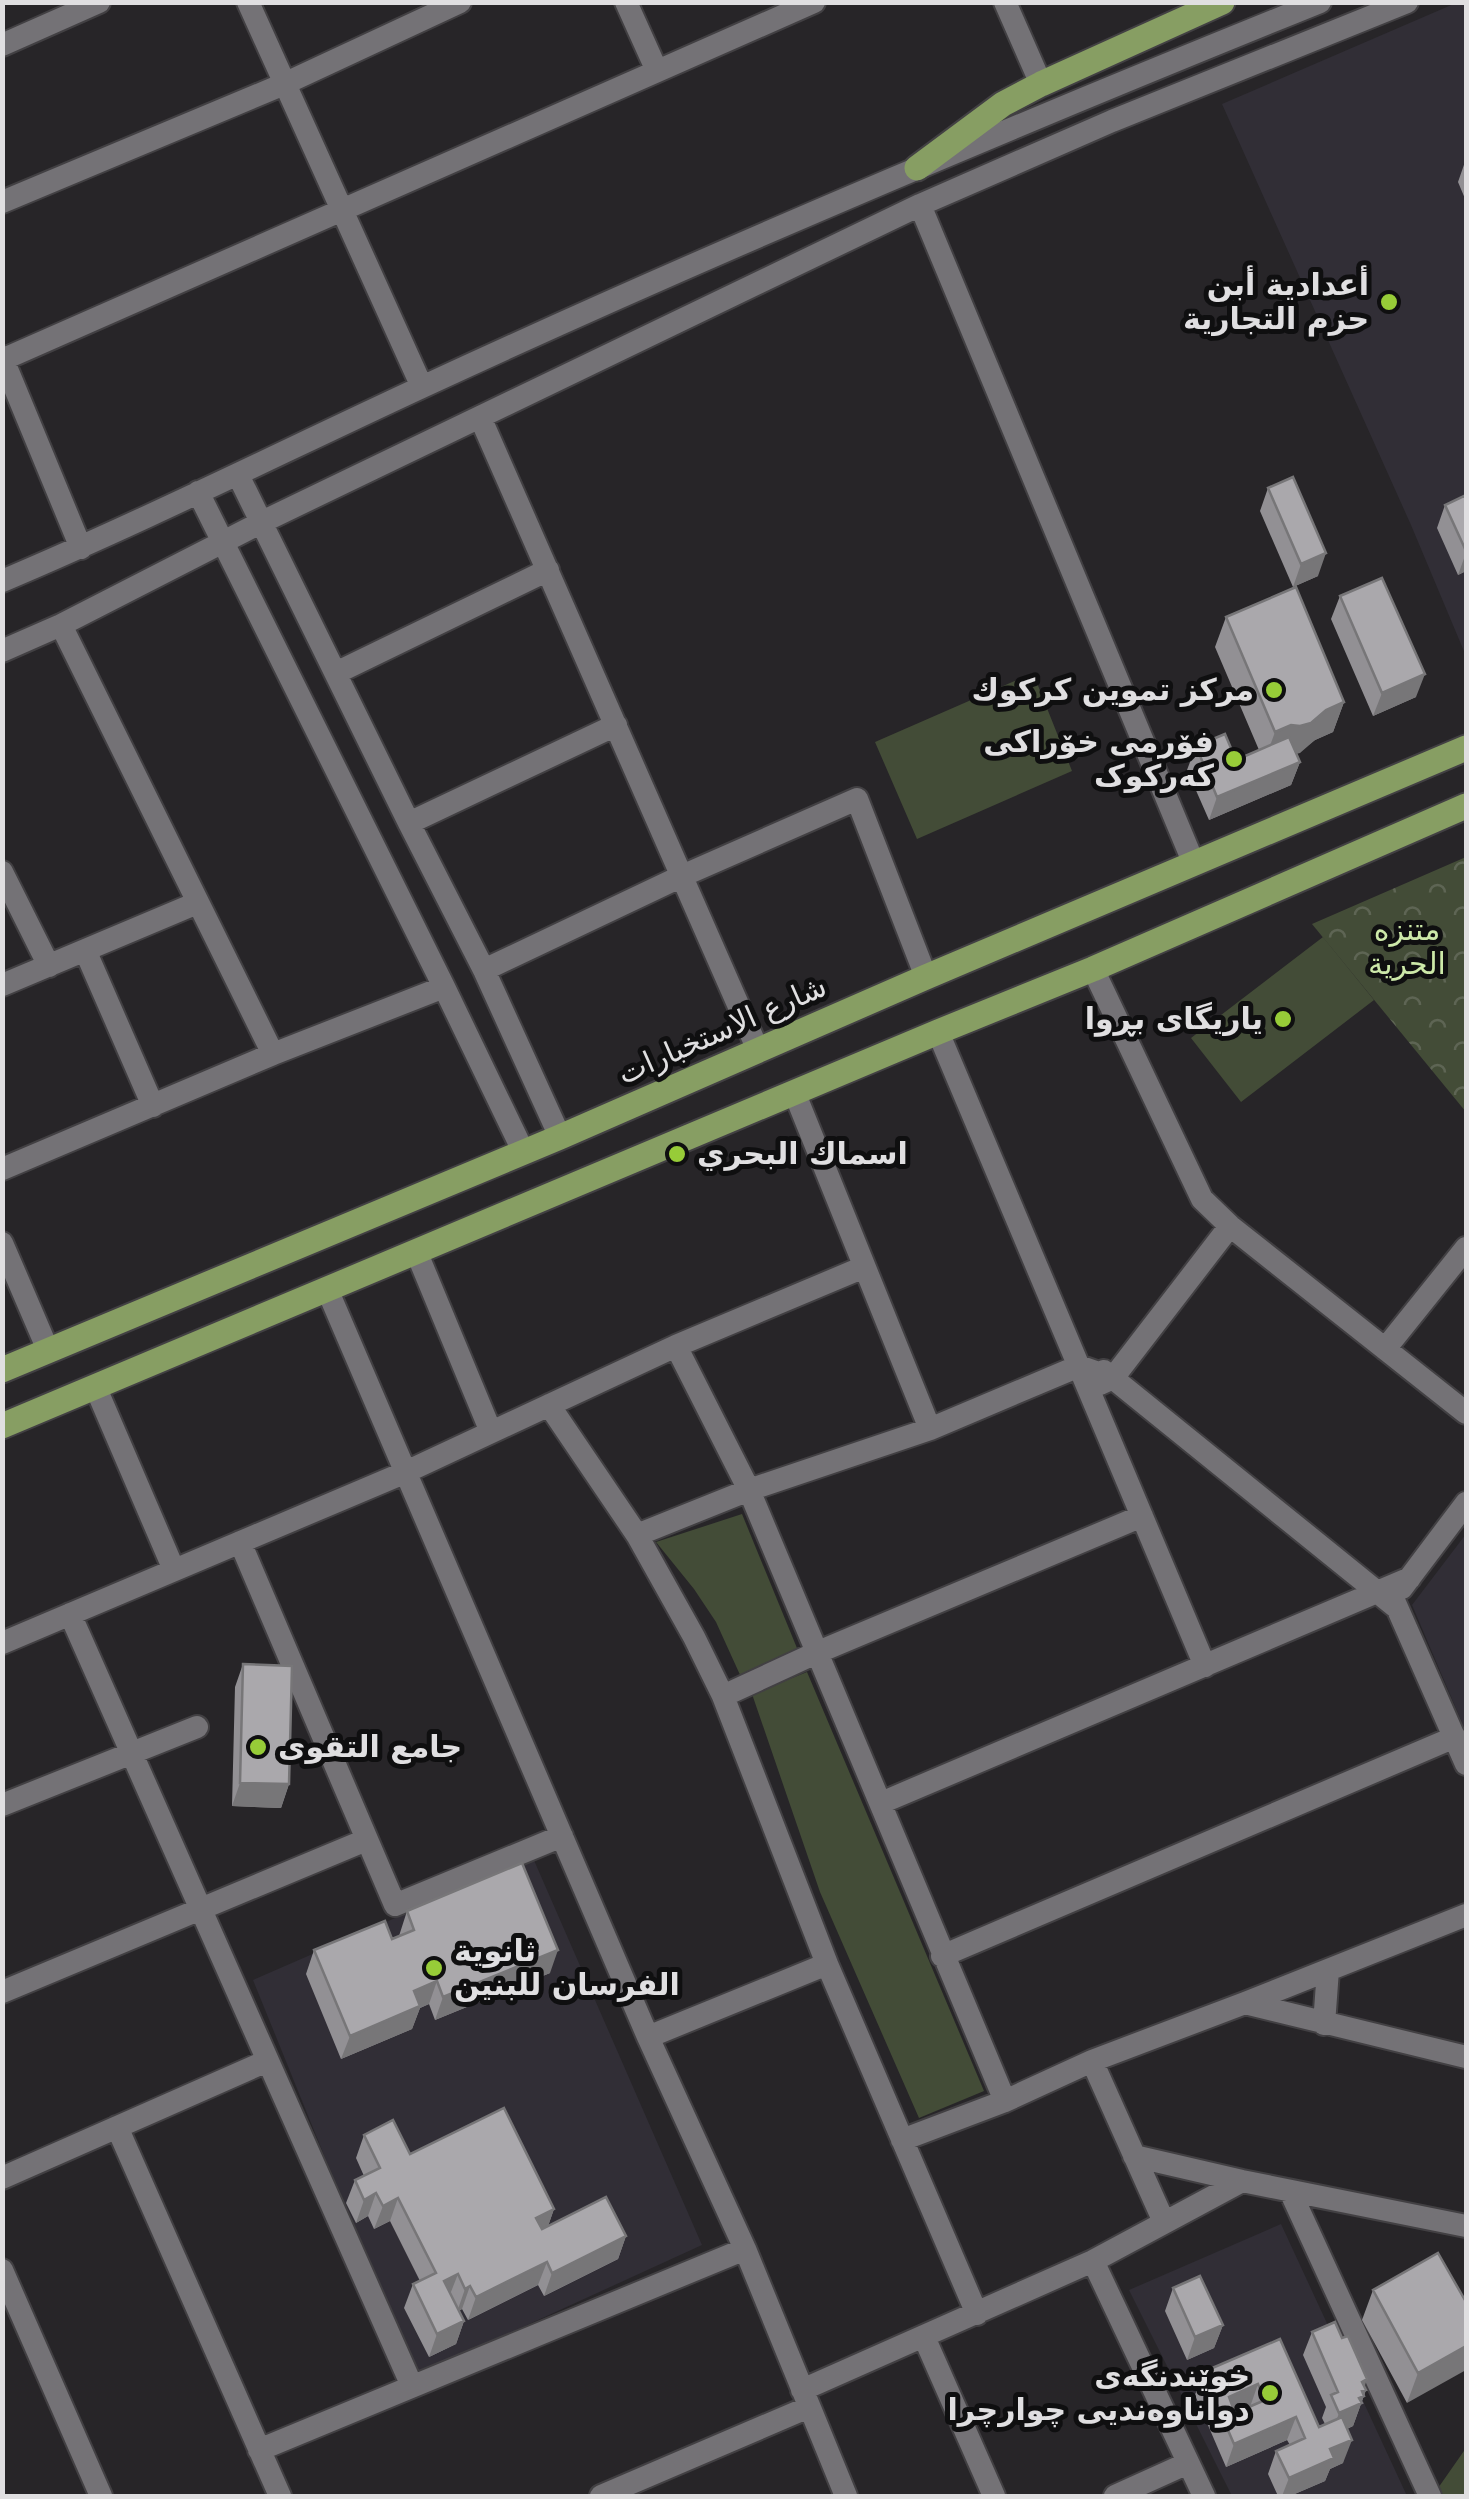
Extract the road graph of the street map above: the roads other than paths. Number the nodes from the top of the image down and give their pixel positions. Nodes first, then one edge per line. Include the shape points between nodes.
1 (99, 2) edge
2 (248, 2) edge
3 (460, 2) edge
4 (626, 2) edge
5 (814, 2) edge
6 (1005, 2) edge
7 (1222, 2) edge
8 (1320, 2) edge
9 (1407, 2) edge
10 (2, 44) edge
11 (657, 72) junction
12 (284, 84) junction
13 (1041, 84) junction
14 (917, 168) junction
15 (2, 202) edge
16 (920, 206) junction
17 (342, 210) junction
18 (3, 359) edge
19 (422, 386) junction
20 (480, 417) junction
21 (238, 475) junction
22 (198, 492) junction
23 (262, 522) junction
24 (222, 542) junction
25 (82, 548) junction
26 (548, 570) junction
27 (2, 581) edge
28 (61, 625) junction
29 (2, 651) edge
30 (336, 673) junction
31 (616, 725) junction
32 (1463, 758) edge
33 (1466, 806) edge
34 (409, 823) junction
35 (1194, 864) junction
36 (2, 872) edge
37 (682, 876) junction
38 (197, 903) junction
39 (85, 950) junction
40 (49, 966) junction
41 (1093, 969) junction
42 (484, 970) junction
43 (926, 977) junction
44 (2, 985) edge
45 (444, 987) junction
46 (938, 1032) junction
47 (758, 1050) junction
48 (273, 1054) junction
49 (794, 1094) junction
50 (152, 1106) junction
51 (560, 1137) junction
52 (523, 1151) junction
53 (2, 1169) edge
54 (1230, 1226) junction
55 (2, 1242) edge
56 (1466, 1248) edge
57 (416, 1251) junction
58 (864, 1267) junction
59 (328, 1289) junction
60 (1070, 1344) junction
61 (676, 1346) junction
62 (48, 1350) junction
63 (1385, 1350) junction
64 (1079, 1366) junction
65 (2, 1370) edge
66 (1113, 1378) junction
67 (95, 1386) junction
68 (1089, 1390) junction
69 (549, 1405) junction
70 (1466, 1413) edge
71 (2, 1426) edge
72 (930, 1429) junction
73 (491, 1432) junction
74 (406, 1472) junction
75 (749, 1490) junction
76 (1466, 1503) edge
77 (1142, 1516) junction
78 (637, 1535) junction
79 (240, 1542) junction
80 (174, 1570) junction
81 (1393, 1593) junction
82 (70, 1614) junction
83 (2, 1642) edge
84 (816, 1653) junction
85 (1205, 1666) junction
86 (723, 1696) junction
87 (197, 1727) dead end
88 (1455, 1737) junction
89 (132, 1753) junction
90 (1466, 1764) edge
91 (880, 1803) junction
92 (2, 1805) edge
93 (562, 1836) junction
94 (366, 1840) junction
95 (201, 1909) junction
96 (1466, 1915) edge
97 (1428, 1930) junction
98 (1466, 1931) edge
99 (942, 1956) junction
100 (827, 1964) junction
101 (1328, 1970) junction
102 (2, 1992) edge
103 (1246, 2003) junction
104 (1324, 2024) junction
105 (648, 2037) junction
106 (1466, 2057) edge
107 (267, 2061) junction
108 (1092, 2061) junction
109 (1004, 2101) junction
110 (117, 2128) junction
111 (902, 2140) junction
112 (1134, 2156) junction
113 (2, 2178) edge
114 (1242, 2182) junction
115 (1290, 2191) junction
116 (1164, 2222) junction
117 (1466, 2226) edge
118 (746, 2249) junction
119 (1093, 2261) junction
120 (2, 2270) edge
121 (977, 2314) junction
122 (924, 2337) junction
123 (412, 2386) junction
124 (806, 2398) junction
125 (259, 2450) junction
126 (1188, 2462) junction
127 (653, 2486) edge
128 (101, 2496) edge
129 (280, 2496) edge
130 (600, 2496) edge
131 (846, 2496) edge
132 (994, 2496) edge
133 (1115, 2496) edge
134 (1204, 2496) edge
135 (1430, 2496) edge

1 - 10 street
2 - 12 street
3 - 12 street
4 - 11 street
5 - 11 street
6 - 13 street
7 - 13 main road
8 - 14 street
9 - 16 street via 1112,120
11 - 17 street
12 - 15 street
12 - 17 street
13 - 14 main road
14 - 19 street
16 - 20 street
16 - 35 street
17 - 18 street
17 - 19 street
18 - 25 street
19 - 21 street
20 - 23 street
20 - 26 street
21 - 22 street
21 - 23 street
22 - 24 street
22 - 25 street
23 - 24 street
23 - 30 street
24 - 28 street
24 - 45 street
25 - 27 street
26 - 30 street
26 - 31 street
28 - 29 street
28 - 38 street
30 - 34 street
31 - 34 street
31 - 37 street
32 - 35 main road, شارع الاستخبارات
33 - 41 main road
34 - 42 street
35 - 43 main road, شارع الاستخبارات
36 - 40 street
37 - 42 street
37 - 43 street via 856,799
37 - 47 street
38 - 39 street
38 - 48 street
39 - 40 street
39 - 50 street
40 - 44 street
41 - 46 main road
41 - 54 street via 1202,1199
42 - 51 street
43 - 47 main road, شارع الاستخبارات
45 - 48 street
45 - 52 street
46 - 49 main road
46 - 60 street
47 - 51 main road, شارع الاستخبارات
48 - 50 street
49 - 57 main road
49 - 58 street
50 - 53 street
51 - 52 main road, شارع الاستخبارات
52 - 62 main road, شارع الاستخبارات
54 - 63 street
54 - 66 street
55 - 62 street
56 - 63 street
57 - 59 main road
57 - 73 street
58 - 61 street
58 - 72 street
59 - 67 main road
59 - 74 street
60 - 64 street
60 - 66 street
61 - 69 street
61 - 75 street
62 - 65 main road, شارع الاستخبارات
63 - 70 street
64 - 66 street
64 - 68 street
64 - 72 street
66 - 68 street
66 - 81 street
67 - 71 main road
67 - 80 street
68 - 77 street
69 - 73 street
69 - 78 street
72 - 75 street
73 - 74 street
74 - 79 street
74 - 93 street
75 - 78 street
75 - 84 street
76 - 81 street
77 - 84 street
77 - 85 street
78 - 86 street
79 - 80 street
79 - 94 street
80 - 82 street
81 - 85 street
81 - 88 street
82 - 83 street
82 - 89 street
84 - 86 street
84 - 91 street
85 - 91 street
86 - 100 street
87 - 89 street
88 - 90 street
88 - 99 street
89 - 92 street
89 - 95 street
91 - 99 street
93 - 94 street via 395,1905
93 - 105 street
94 - 95 street
95 - 102 street
95 - 107 street
96 - 97 street
97 - 98 street
97 - 101 street
99 - 109 street
100 - 105 street
100 - 111 street
101 - 103 street
101 - 104 street
103 - 104 street
103 - 108 street
104 - 106 street
105 - 118 street
107 - 110 street
107 - 123 street
108 - 109 street
108 - 112 street
109 - 111 street
110 - 113 street
110 - 125 street
111 - 121 street
112 - 114 street
112 - 116 street
114 - 115 street
114 - 116 street
115 - 117 street
115 - 135 street
116 - 119 street
118 - 123 street
118 - 124 street
119 - 121 street
119 - 126 street
120 - 128 street
121 - 122 street
122 - 124 street
122 - 132 street
123 - 125 street
124 - 127 street
124 - 131 street
125 - 129 street
126 - 133 street
126 - 134 street
127 - 130 street

